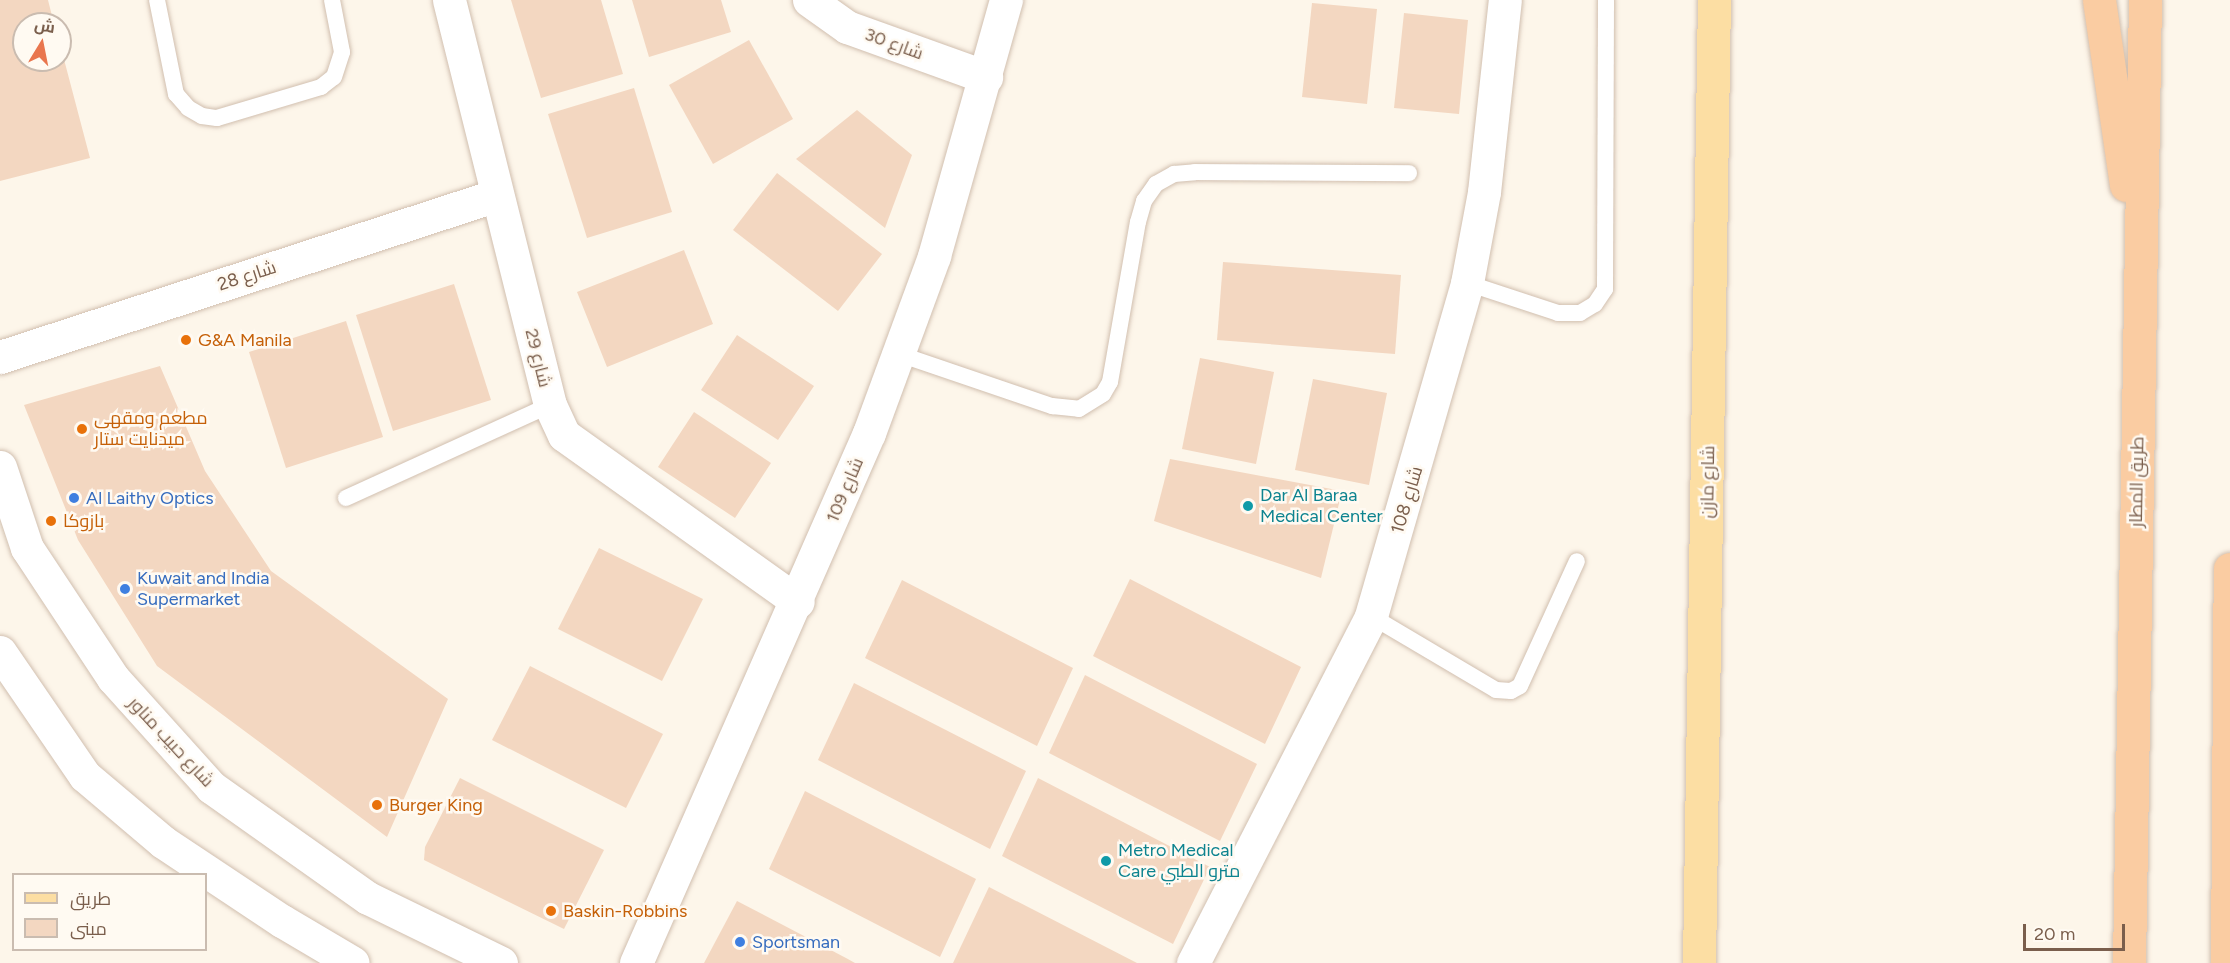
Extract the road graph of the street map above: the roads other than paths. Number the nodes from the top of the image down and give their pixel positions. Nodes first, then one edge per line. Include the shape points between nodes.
1 (157, 0) edge
2 (332, 0) edge
3 (449, 0) edge
4 (809, 0) edge
5 (1006, 0) edge
6 (1505, 0) edge
7 (1606, 0) edge
8 (1714, 0) edge
9 (2099, 0) edge
10 (2145, 0) edge
11 (986, 77) junction
12 (1409, 172) dead end
13 (494, 196) junction
14 (1467, 283) junction
15 (2140, 284) junction
16 (899, 354) junction
17 (0, 357) edge
18 (550, 405) junction
19 (0, 467) edge
20 (346, 498) dead end
21 (1577, 561) dead end
22 (2230, 569) edge
23 (798, 602) junction
24 (1371, 616) junction
25 (0, 652) edge
26 (353, 963) edge
27 (501, 963) edge
28 (636, 963) edge
29 (1193, 963) edge
30 (1699, 963) edge
31 (2129, 963) edge
32 (2227, 963) edge

1 - 2 lane via 176,94 188,108 217,118 321,87 334,77 342,52
3 - 13 street, شارع 29
4 - 11 street, شارع 30 via 847,27
5 - 11 street, شارع 109
6 - 14 street, شارع 108 via 1484,192
7 - 14 lane via 1605,289 1596,304 1580,313 1558,314
8 - 30 main road, شارع مازن
9 - 15 highway
10 - 15 highway, طريق المطار
11 - 16 street, شارع 109 via 961,171
12 - 16 lane via 1195,172 1174,174 1156,184 1144,201 1138,222 1110,382 1103,394 1079,409 1052,406
13 - 17 street, شارع 28
13 - 18 street, شارع 29
14 - 24 street, شارع 108
15 - 31 highway, طريق المطار
16 - 23 street, شارع 109
18 - 20 lane
18 - 23 street, شارع 29 via 564,435
19 - 27 street, شارع حبيب مناور via 27,548 113,678 212,787 368,898
21 - 24 lane via 1520,686 1511,691 1496,690
22 - 32 highway
23 - 28 street, شارع 109
24 - 29 street, شارع 108
25 - 26 street via 85,776 163,842

